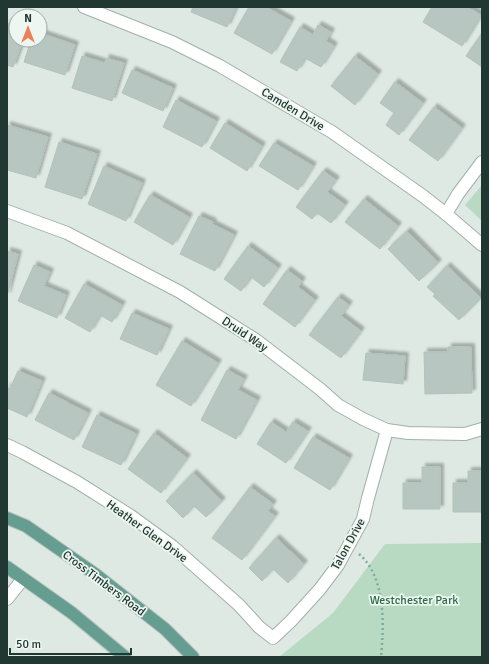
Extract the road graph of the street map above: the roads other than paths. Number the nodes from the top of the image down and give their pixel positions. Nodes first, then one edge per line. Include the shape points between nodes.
1 (84, 7) edge
2 (482, 162) edge
3 (7, 211) edge
4 (446, 214) junction
5 (482, 245) edge
6 (387, 430) junction
7 (482, 430) edge
8 (7, 445) edge
9 (7, 518) edge
10 (7, 567) edge
11 (23, 579) junction
12 (7, 599) edge
13 (273, 638) joint
14 (125, 657) edge
15 (193, 657) edge

1 - 4 street, Camden Drive via 172,42 220,66 332,132
2 - 4 street
3 - 6 street, Druid Way via 66,233 180,292 256,340 338,405
4 - 5 street, Camden Drive
6 - 7 street, Druid Way via 465,434
6 - 13 street, Talon Drive via 363,519 349,545 320,589
8 - 13 street, Heather Glen Drive via 77,482 172,546
9 - 15 main road, Cross Timbers Road via 26,526 95,574 165,629
10 - 11 main road
11 - 12 street
11 - 14 main road via 72,613

